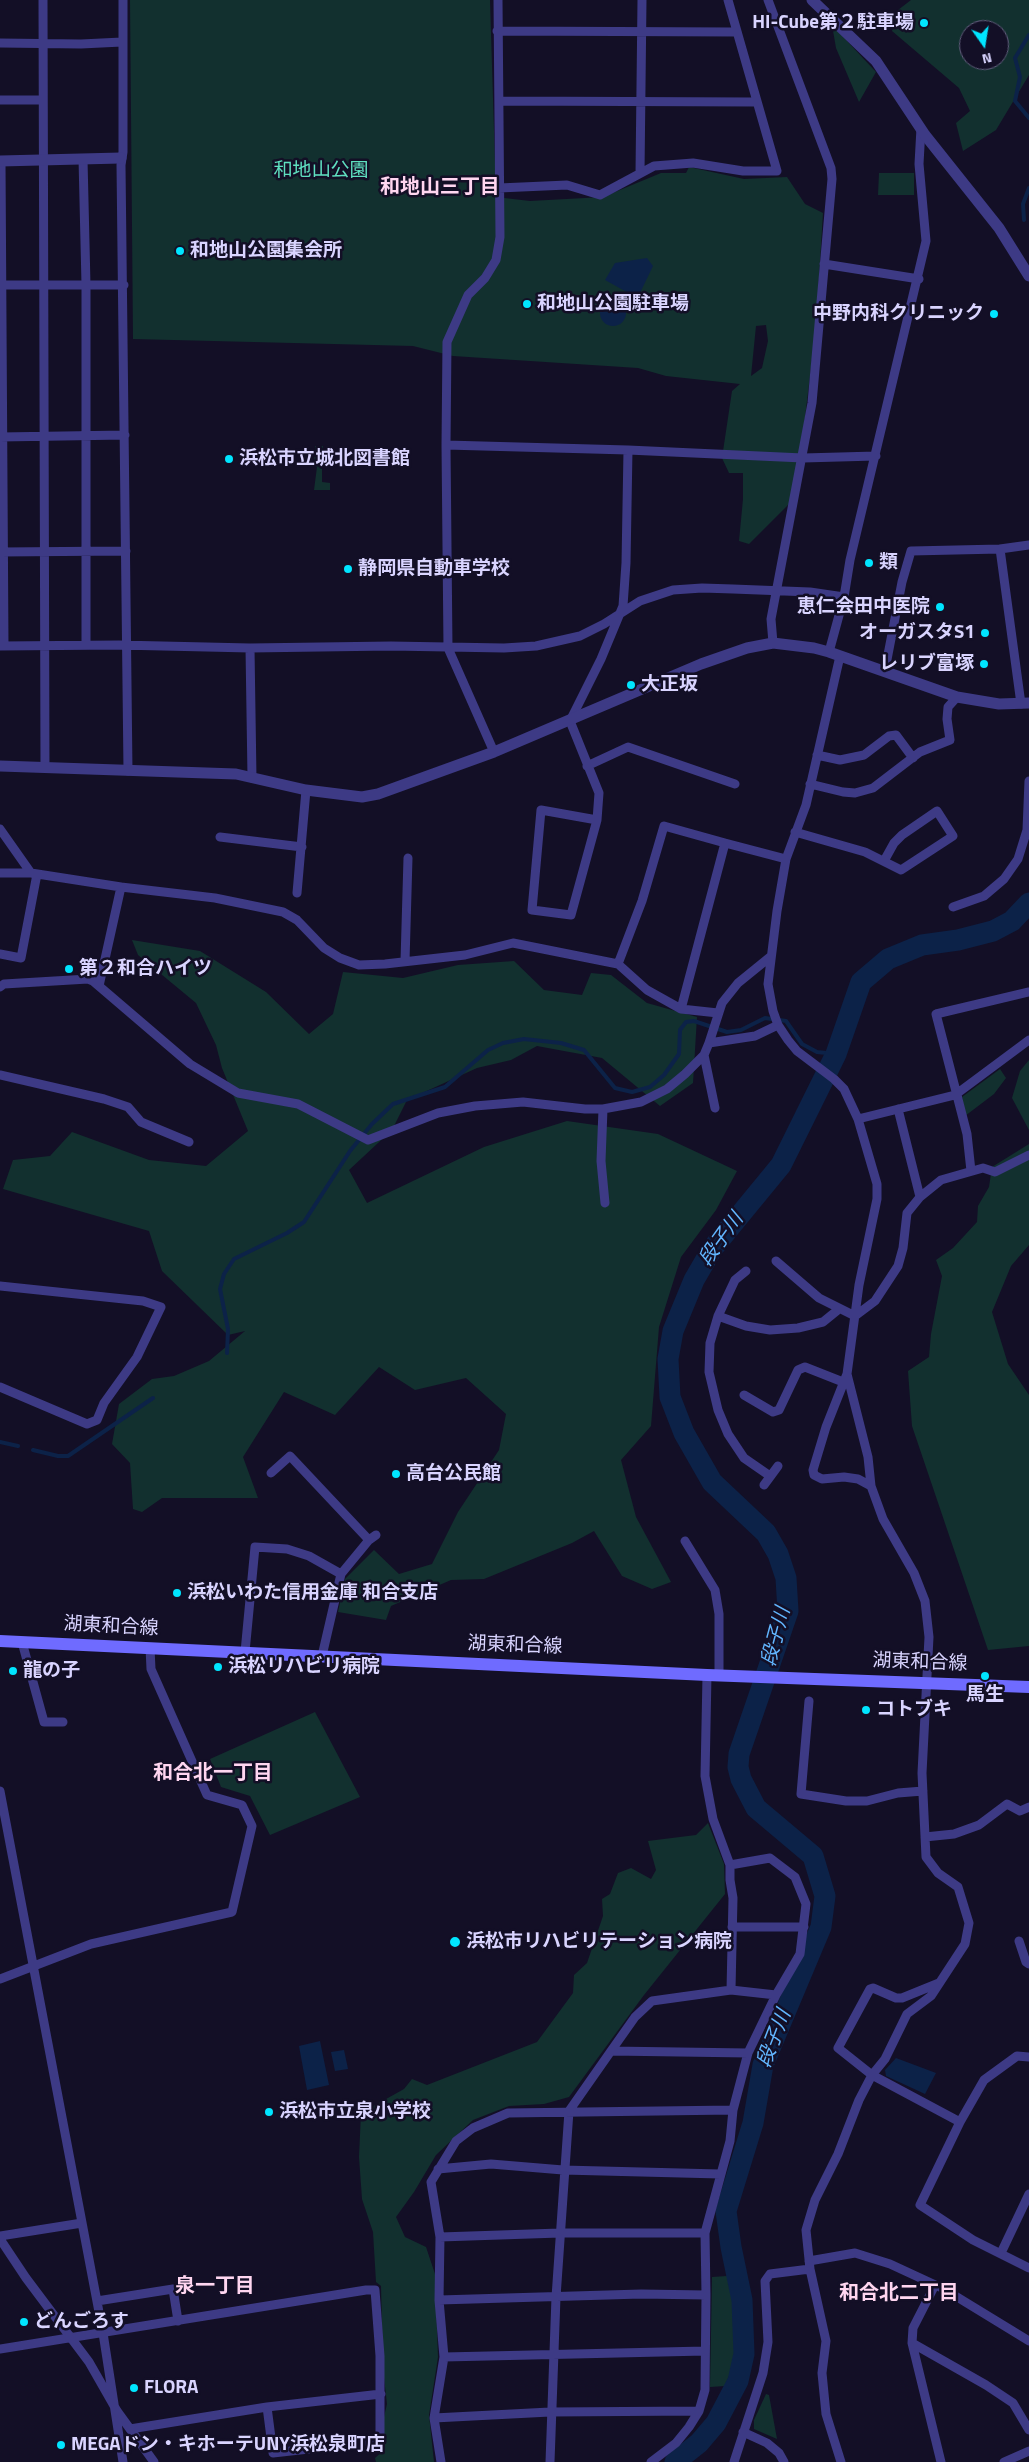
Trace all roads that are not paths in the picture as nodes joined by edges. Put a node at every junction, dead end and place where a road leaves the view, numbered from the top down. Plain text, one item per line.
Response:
1 (43, 0) edge
2 (123, 0) edge
3 (498, 0) edge
4 (642, 0) edge
5 (728, 0) edge
6 (768, 0) edge
7 (812, 0) edge
8 (498, 31) junction
9 (642, 32) junction
10 (736, 32) junction
11 (122, 42) junction
12 (0, 43) edge
13 (43, 43) junction
14 (0, 100) edge
15 (43, 100) junction
16 (499, 101) junction
17 (640, 102) junction
18 (756, 102) junction
19 (921, 128) junction
20 (121, 158) junction
21 (83, 159) junction
22 (44, 160) junction
23 (1, 161) edge
24 (640, 173) junction
25 (500, 188) junction
26 (824, 264) junction
27 (1029, 276) edge
28 (919, 279) junction
29 (1, 285) edge
30 (43, 285) junction
31 (86, 285) junction
32 (124, 285) junction
33 (125, 435) junction
34 (86, 436) junction
35 (2, 437) edge
36 (44, 437) junction
37 (446, 445) junction
38 (628, 450) junction
39 (876, 456) junction
40 (802, 458) junction
41 (1029, 544) edge
42 (1000, 549) junction
43 (1, 552) edge
44 (43, 552) junction
45 (85, 552) junction
46 (126, 552) junction
47 (776, 593) junction
48 (844, 598) junction
49 (621, 612) junction
50 (772, 644) junction
51 (86, 645) junction
52 (125, 645) junction
53 (2, 646) edge
54 (43, 646) junction
55 (250, 648) junction
56 (448, 648) junction
57 (829, 652) junction
58 (840, 656) junction
59 (885, 670) junction
60 (957, 697) junction
61 (1025, 704) edge
62 (570, 721) junction
63 (494, 752) junction
64 (817, 755) junction
65 (913, 758) junction
66 (0, 766) edge
67 (587, 766) junction
68 (45, 768) junction
69 (128, 771) junction
70 (252, 778) junction
71 (1029, 781) edge
72 (735, 784) dead end
73 (810, 784) junction
74 (306, 790) junction
75 (597, 820) junction
76 (0, 829) edge
77 (795, 832) junction
78 (220, 837) dead end
79 (725, 843) junction
80 (302, 847) junction
81 (408, 858) dead end
82 (786, 858) junction
83 (884, 861) junction
84 (0, 873) edge
85 (34, 873) junction
86 (122, 887) junction
87 (297, 893) dead end
88 (953, 907) dead end
89 (0, 954) edge
90 (770, 957) junction
91 (405, 961) junction
92 (618, 964) junction
93 (99, 986) junction
94 (0, 987) edge
95 (1029, 992) edge
96 (681, 1009) junction
97 (717, 1017) junction
98 (778, 1025) junction
99 (710, 1039) junction
100 (1029, 1040) edge
101 (704, 1055) junction
102 (0, 1076) edge
103 (955, 1096) junction
104 (715, 1108) dead end
105 (604, 1109) junction
106 (898, 1109) junction
107 (858, 1119) junction
108 (189, 1142) dead end
109 (1029, 1155) edge
110 (970, 1171) junction
111 (920, 1197) junction
112 (605, 1203) dead end
113 (776, 1261) dead end
114 (746, 1271) dead end
115 (0, 1286) edge
116 (839, 1309) junction
117 (718, 1316) junction
118 (855, 1316) junction
119 (845, 1378) junction
120 (0, 1386) edge
121 (744, 1395) dead end
122 (778, 1466) dead end
123 (271, 1473) dead end
124 (770, 1476) junction
125 (764, 1485) dead end
126 (872, 1486) junction
127 (685, 1541) dead end
128 (341, 1574) junction
129 (0, 1641) edge
130 (22, 1642) junction
131 (150, 1648) junction
132 (245, 1652) junction
133 (322, 1656) junction
134 (713, 1675) junction
135 (926, 1682) junction
136 (1029, 1687) edge
137 (809, 1701) dead end
138 (63, 1722) dead end
139 (0, 1791) edge
140 (923, 1791) junction
141 (1029, 1807) edge
142 (925, 1837) junction
143 (730, 1864) junction
144 (732, 1927) junction
145 (804, 1927) junction
146 (1019, 1941) dead end
147 (1029, 1964) edge
148 (33, 1967) junction
149 (0, 1979) edge
150 (940, 1982) junction
151 (731, 1990) junction
152 (776, 1996) junction
153 (611, 2051) junction
154 (748, 2053) junction
155 (1029, 2056) edge
156 (872, 2075) junction
157 (733, 2110) junction
158 (569, 2111) junction
159 (960, 2122) junction
160 (438, 2169) junction
161 (563, 2170) junction
162 (720, 2174) junction
163 (1029, 2194) edge
164 (82, 2223) junction
165 (560, 2233) junction
166 (705, 2233) junction
167 (440, 2237) junction
168 (0, 2238) edge
169 (1001, 2253) junction
170 (810, 2265) junction
171 (1029, 2268) edge
172 (935, 2285) junction
173 (706, 2295) junction
174 (556, 2297) junction
175 (439, 2300) junction
176 (97, 2302) junction
177 (178, 2321) junction
178 (103, 2333) junction
179 (69, 2338) junction
180 (1029, 2341) edge
181 (912, 2343) junction
182 (0, 2350) edge
183 (705, 2351) junction
184 (554, 2355) junction
185 (444, 2357) junction
186 (380, 2394) junction
187 (267, 2407) junction
188 (117, 2411) junction
189 (699, 2411) junction
190 (550, 2412) junction
191 (434, 2418) junction
192 (130, 2429) junction
193 (1029, 2430) edge
194 (743, 2432) junction
195 (1029, 2451) edge
196 (123, 2462) edge
197 (154, 2462) edge
198 (441, 2462) edge
199 (550, 2462) edge
200 (651, 2462) edge
201 (734, 2462) edge
202 (784, 2462) edge
203 (841, 2462) edge
204 (941, 2462) edge
205 (1004, 2462) edge

1 - 13 street
2 - 11 street
3 - 8 street
4 - 9 street
5 - 10 street
6 - 26 street
7 - 19 street
8 - 9 street
8 - 16 street
9 - 10 street
9 - 17 street
10 - 18 street
11 - 13 street
11 - 20 street
12 - 13 street
13 - 15 street
14 - 15 street
15 - 22 street
16 - 17 street
16 - 25 street
17 - 18 street
17 - 24 street
18 - 24 street
19 - 27 street
19 - 28 street
20 - 21 street
20 - 32 street
21 - 22 street
21 - 31 street
22 - 23 street
22 - 30 street
23 - 29 street
24 - 25 street
25 - 37 street
26 - 28 street
26 - 40 street
28 - 39 street
29 - 30 street
29 - 35 street
30 - 31 street
30 - 36 street
31 - 32 street
31 - 34 street
32 - 33 street
33 - 34 street
33 - 46 street
34 - 36 street
34 - 45 street
35 - 36 street
35 - 43 street
36 - 44 street
37 - 38 street
37 - 56 street
38 - 40 street
38 - 49 street
39 - 40 street
39 - 48 street
40 - 47 street
41 - 42 street
42 - 59 street
42 - 61 street
43 - 44 street
43 - 53 street
44 - 45 street
44 - 54 street
45 - 46 street
45 - 51 street
46 - 52 street
47 - 48 street
47 - 49 street
47 - 50 street
48 - 57 street
49 - 56 street
49 - 62 street
50 - 57 street
50 - 62 street
51 - 52 street
51 - 54 street
52 - 55 street
52 - 69 street
53 - 54 street
54 - 68 street
55 - 56 street
55 - 70 street
56 - 63 street
57 - 58 street
58 - 59 street
58 - 64 street
59 - 60 street
60 - 61 street
60 - 65 street
62 - 63 street
62 - 67 street
63 - 74 street
64 - 65 street
64 - 73 street
65 - 73 street
66 - 68 street
67 - 72 street
67 - 75 street
68 - 69 street
69 - 70 street
70 - 74 street
71 - 88 street
73 - 77 street
74 - 80 street
75 - 75 street
76 - 85 street
77 - 82 street
77 - 83 street
78 - 80 street
79 - 82 street
79 - 92 street
79 - 96 street
80 - 87 street
81 - 91 street
82 - 90 street
83 - 83 street
84 - 85 street
85 - 86 street
85 - 89 street
86 - 91 street
86 - 93 street
90 - 97 street
90 - 98 street
91 - 92 street
92 - 96 street
93 - 94 street
93 - 105 street
95 - 103 street
96 - 97 street
97 - 99 street
98 - 99 street
98 - 107 street
99 - 101 street
100 - 103 street
101 - 104 street
101 - 105 street
102 - 108 street
103 - 106 street
103 - 110 street
105 - 112 street
106 - 107 street
106 - 111 street
107 - 118 street
109 - 110 street
110 - 111 street
111 - 118 street
113 - 116 street
114 - 117 street
115 - 120 street
116 - 117 street
116 - 118 street
117 - 124 street
118 - 119 street
119 - 121 street
119 - 126 street
119 - 126 street
122 - 124 street
123 - 128 street
124 - 125 street
126 - 135 street
127 - 134 street
128 - 132 street
128 - 133 street
129 - 130 main road, 湖東和合線
130 - 131 main road, 湖東和合線
130 - 138 street
131 - 132 main road, 湖東和合線
131 - 148 street
132 - 133 main road, 湖東和合線
133 - 134 main road, 湖東和合線
134 - 135 main road, 湖東和合線
134 - 143 street
135 - 136 main road, 湖東和合線
135 - 140 street
137 - 140 street
139 - 148 street
140 - 142 street
141 - 142 street
142 - 150 street
143 - 144 street
143 - 145 street
144 - 145 street
144 - 151 street
145 - 152 street
146 - 147 street
148 - 149 street
148 - 164 street
150 - 156 street
150 - 156 street
151 - 152 street
151 - 153 street
152 - 154 street
153 - 154 street
153 - 158 street
154 - 157 street
155 - 159 street
156 - 159 street
156 - 170 street
157 - 158 street
157 - 162 street
158 - 160 street
158 - 161 street
159 - 169 street
160 - 161 street
160 - 167 street
161 - 162 street
161 - 165 street
162 - 166 street
163 - 169 street
164 - 168 street
164 - 176 street
165 - 166 street
165 - 167 street
165 - 174 street
166 - 173 street
167 - 175 street
168 - 179 street
169 - 171 street
170 - 172 street
170 - 194 street
170 - 203 street
172 - 180 street
172 - 181 street
173 - 174 street
173 - 183 street
174 - 175 street
174 - 184 street
175 - 185 street
176 - 177 street
176 - 178 street
177 - 178 street
177 - 186 street
178 - 179 street
178 - 188 street
179 - 182 street
179 - 188 street
181 - 193 street
181 - 204 street
183 - 184 street
183 - 189 street
184 - 185 street
184 - 190 street
185 - 191 street
186 - 187 street
186 - 187 street
187 - 192 street
188 - 192 street
188 - 196 street
189 - 190 street
189 - 200 street
190 - 191 street
190 - 199 street
191 - 198 street
192 - 197 street
194 - 201 street
194 - 202 street
195 - 205 street

